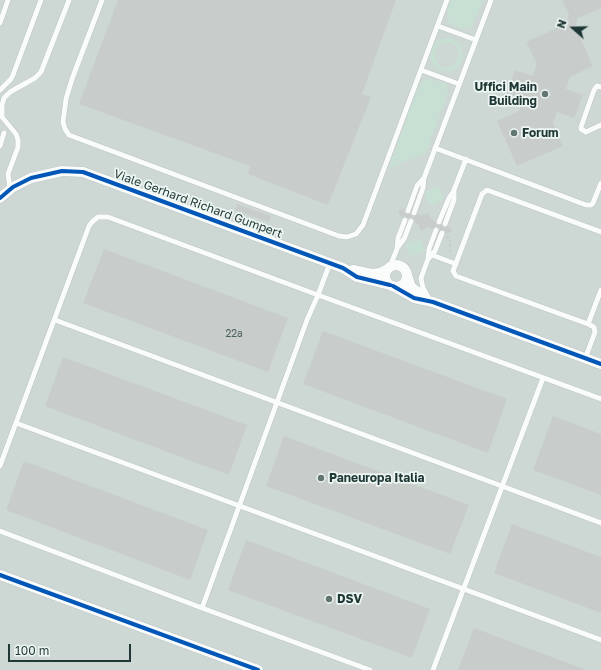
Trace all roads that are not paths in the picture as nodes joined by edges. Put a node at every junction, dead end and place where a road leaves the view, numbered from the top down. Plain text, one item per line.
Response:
1 (8, 0) edge
2 (41, 0) edge
3 (69, 0) edge
4 (102, 0) edge
5 (447, 0) edge
6 (490, 0) edge
7 (0, 23) edge
8 (438, 26) junction
9 (476, 40) junction
10 (421, 70) junction
11 (459, 84) junction
12 (601, 87) edge
13 (0, 90) edge
14 (601, 125) edge
15 (4, 133) dead end
16 (0, 146) edge
17 (435, 148) junction
18 (466, 159) junction
19 (601, 183) edge
20 (10, 190) junction
21 (0, 198) edge
22 (411, 212) dead end
23 (405, 220) dead end
24 (411, 221) dead end
25 (442, 223) dead end
26 (601, 232) edge
27 (441, 233) road end
28 (397, 248) junction
29 (430, 257) junction
30 (330, 264) junction
31 (456, 264) junction
32 (389, 267) junction
33 (343, 268) junction
34 (407, 275) junction
35 (391, 285) junction
36 (601, 290) edge
37 (318, 295) junction
38 (433, 302) junction
39 (55, 320) junction
40 (588, 324) junction
41 (585, 359) junction
42 (601, 364) edge
43 (543, 378) junction
44 (601, 399) edge
45 (277, 403) junction
46 (16, 423) junction
47 (0, 466) edge
48 (502, 486) junction
49 (239, 505) junction
50 (601, 523) edge
51 (0, 531) edge
52 (0, 575) edge
53 (463, 589) junction
54 (202, 608) junction
55 (601, 640) edge
56 (246, 668) edge
57 (258, 670) edge
58 (370, 670) edge
59 (433, 670) edge

1 - 7 lane
2 - 13 lane
3 - 20 lane
4 - 10 lane
5 - 8 lane
6 - 9 lane
8 - 9 lane
8 - 10 lane
9 - 11 lane
10 - 11 lane
11 - 17 lane
12 - 14 lane
15 - 16 lane
17 - 18 lane
17 - 22 lane
18 - 19 lane
18 - 25 lane
20 - 21 street, Viale Gerhard Richard Gumpert
20 - 30 street, Viale Gerhard Richard Gumpert
23 - 28 lane
24 - 28 lane
26 - 31 lane
27 - 29 lane
28 - 32 lane
29 - 31 lane
29 - 38 lane
30 - 33 street, Viale Gerhard Richard Gumpert
30 - 37 lane
31 - 40 lane
32 - 33 street, Viale Gerhard Richard Gumpert
32 - 34 street
32 - 35 street
33 - 35 street, Viale Gerhard Richard Gumpert
34 - 35 street
34 - 38 street, Viale Gerhard Richard Gumpert
35 - 38 street, Viale Gerhard Richard Gumpert
36 - 40 lane
37 - 39 lane
37 - 43 lane
37 - 45 lane
38 - 41 street, Viale Gerhard Richard Gumpert
39 - 45 lane
39 - 46 lane
40 - 41 lane
41 - 42 street, Viale Gerhard Richard Gumpert
43 - 44 lane
43 - 48 lane
45 - 48 lane
45 - 49 lane
46 - 47 lane
46 - 49 lane
48 - 50 lane
48 - 53 lane
49 - 53 lane
49 - 54 lane
51 - 54 lane
52 - 56 street
53 - 55 lane
53 - 59 lane
54 - 58 lane
56 - 57 street

